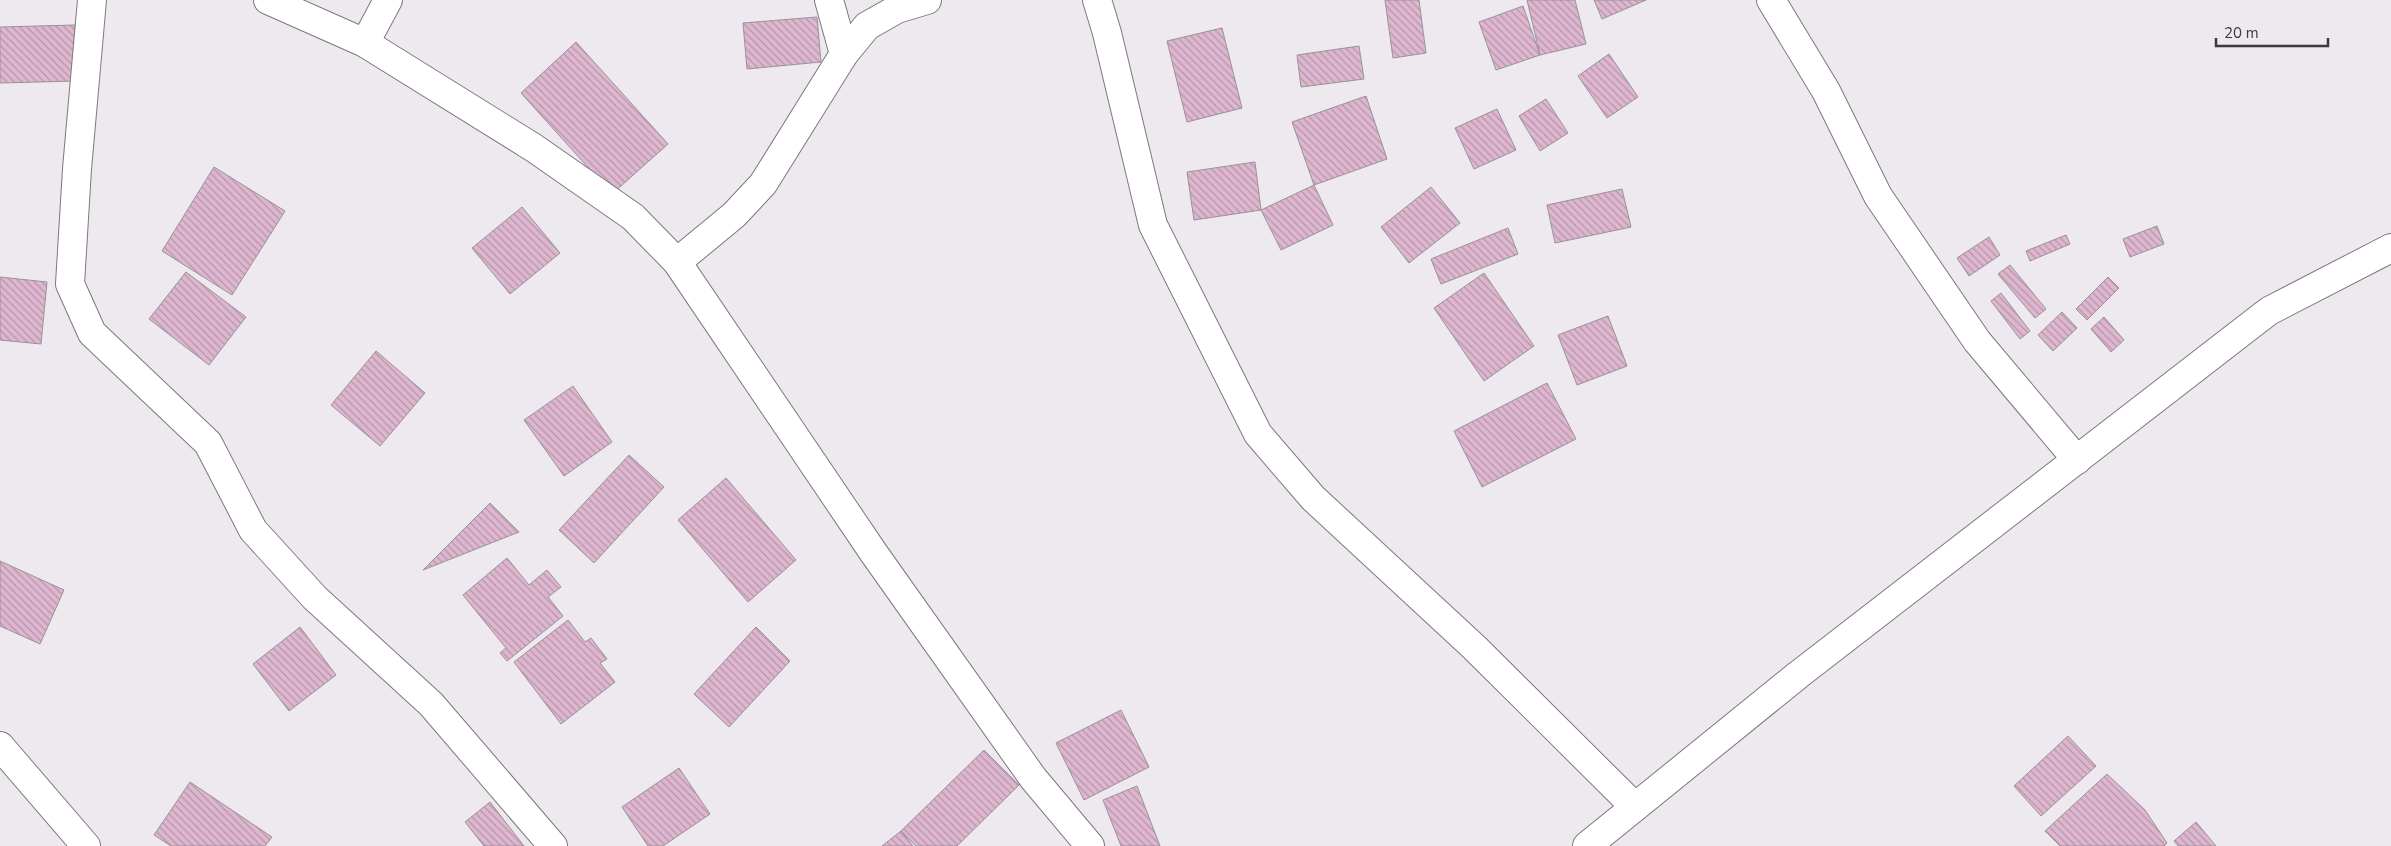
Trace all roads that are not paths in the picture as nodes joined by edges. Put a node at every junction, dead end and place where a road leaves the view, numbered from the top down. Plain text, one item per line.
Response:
1 (92, 0) edge
2 (268, 0) edge
3 (388, 0) edge
4 (829, 0) edge
5 (927, 0) edge
6 (1097, 0) edge
7 (1771, 0) edge
8 (364, 42) junction
9 (844, 54) junction
10 (2391, 248) edge
11 (677, 262) junction
12 (2076, 460) junction
13 (0, 746) edge
14 (1635, 807) junction
15 (86, 846) edge
16 (553, 846) edge
17 (1090, 846) edge
18 (1587, 846) edge

1 - 16 street
2 - 8 street
3 - 8 street
4 - 9 street
5 - 9 street
6 - 14 street
7 - 12 street
8 - 11 street
9 - 11 street
10 - 12 street
11 - 17 street
12 - 14 street
13 - 15 street
14 - 18 street

